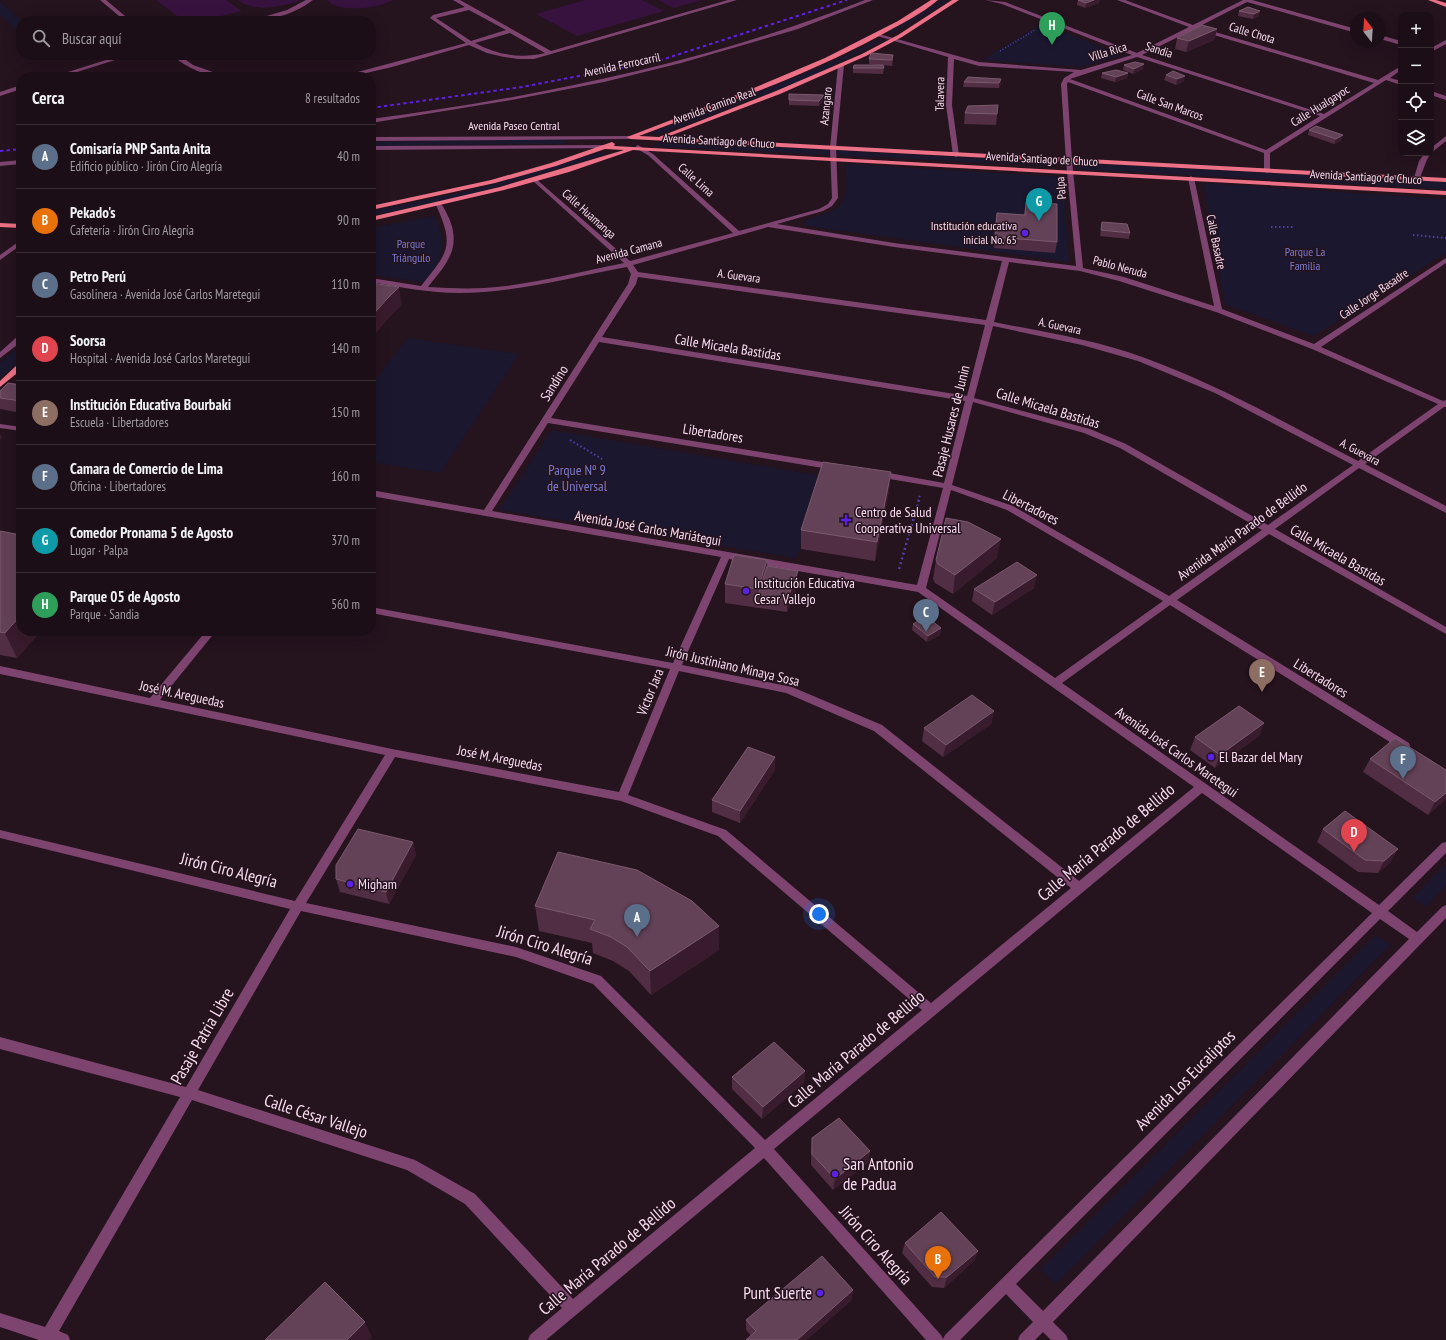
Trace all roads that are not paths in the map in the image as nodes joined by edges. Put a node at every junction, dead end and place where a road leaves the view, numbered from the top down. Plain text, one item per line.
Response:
1 (103, 0) edge
2 (310, 0) edge
3 (456, 0) edge
4 (734, 0) edge
5 (870, 0) edge
6 (935, 0) edge
7 (956, 0) edge
8 (988, 0) edge
9 (1120, 0) edge
10 (1247, 0) edge
11 (1431, 0) edge
12 (1445, 4) edge
13 (469, 8) junction
14 (122, 16) edge
15 (270, 16) edge
16 (1194, 27) junction
17 (1350, 29) edge
18 (509, 31) junction
19 (877, 36) junction
20 (1386, 39) edge
21 (893, 40) junction
22 (1398, 42) edge
23 (1446, 42) edge
24 (470, 43) junction
25 (1434, 48) edge
26 (550, 53) junction
27 (1137, 55) junction
28 (951, 57) junction
29 (100, 60) edge
30 (112, 60) edge
31 (182, 60) edge
32 (95, 65) junction
33 (841, 65) junction
34 (1398, 70) edge
35 (1086, 71) junction
36 (71, 72) edge
37 (85, 72) edge
38 (209, 72) edge
39 (363, 72) edge
40 (1385, 78) junction
41 (1066, 79) junction
42 (1378, 82) junction
43 (1398, 82) edge
44 (16, 89) edge
45 (0, 94) edge
46 (1434, 94) edge
47 (1446, 98) edge
48 (1325, 116) junction
49 (376, 120) edge
50 (630, 137) junction
51 (658, 138) junction
52 (1446, 138) edge
53 (376, 139) edge
54 (606, 146) junction
55 (638, 147) junction
56 (376, 148) edge
57 (833, 148) junction
58 (1434, 148) edge
59 (1267, 152) junction
60 (956, 155) junction
61 (1426, 156) edge
62 (833, 158) junction
63 (1069, 161) junction
64 (16, 162) edge
65 (0, 164) edge
66 (1267, 171) junction
67 (1071, 172) junction
68 (1192, 178) junction
69 (1417, 178) junction
70 (535, 180) junction
71 (1446, 180) edge
72 (1446, 193) edge
73 (439, 205) junction
74 (376, 207) edge
75 (376, 218) edge
76 (0, 225) edge
77 (768, 225) junction
78 (16, 226) edge
79 (737, 233) junction
80 (16, 246) edge
81 (0, 258) edge
82 (1006, 259) junction
83 (1446, 260) edge
84 (629, 264) junction
85 (1080, 269) junction
86 (635, 274) junction
87 (376, 281) edge
88 (423, 288) junction
89 (1219, 310) junction
90 (989, 323) junction
91 (597, 339) junction
92 (16, 342) edge
93 (1315, 347) junction
94 (0, 356) edge
95 (16, 371) edge
96 (0, 385) edge
97 (970, 399) junction
98 (1445, 404) edge
99 (546, 420) junction
100 (0, 426) edge
101 (16, 428) edge
102 (1359, 465) junction
103 (845, 469) edge
104 (868, 473) edge
105 (947, 486) junction
106 (376, 495) edge
107 (1446, 510) edge
108 (486, 513) junction
109 (1268, 530) junction
110 (726, 556) junction
111 (921, 589) junction
112 (1169, 600) junction
113 (376, 611) edge
114 (1446, 631) edge
115 (207, 636) edge
116 (676, 667) junction
117 (0, 670) edge
118 (1054, 683) junction
119 (152, 703) junction
120 (1412, 750) edge
121 (392, 753) junction
122 (1202, 787) junction
123 (622, 797) junction
124 (0, 834) edge
125 (1446, 846) edge
126 (1079, 888) junction
127 (298, 906) junction
128 (1446, 910) edge
129 (1378, 912) junction
130 (1418, 939) junction
131 (930, 1010) junction
132 (0, 1043) edge
133 (188, 1093) junction
134 (765, 1149) junction
135 (1006, 1284) junction
136 (572, 1309) junction
137 (0, 1320) edge
138 (1043, 1322) junction
139 (53, 1338) edge
140 (535, 1340) edge
141 (936, 1340) edge
142 (950, 1340) edge
143 (1025, 1340) edge
144 (1061, 1340) edge

1 - 14 street
2 - 15 street
3 - 13 street
4 - 26 street
5 - 49 street, Avenida Ferrocarril
6 - 19 main road, Avenida Camino Real
7 - 21 main road, Avenida Camino Real
8 - 27 street, Sandia
9 - 16 street, Calle Chota
10 - 16 street, Villa Rica
10 - 17 street
11 - 12 main road
13 - 18 street
13 - 24 street
16 - 27 street, Villa Rica
16 - 42 street, Calle Chota
18 - 24 street
18 - 26 street
19 - 21 street
19 - 50 main road, Avenida Camino Real
20 - 22 street
21 - 28 street
21 - 33 main road, Avenida Camino Real
23 - 25 street
24 - 26 street
24 - 39 street
27 - 35 street, Villa Rica
27 - 48 street, Sandia
28 - 35 street
28 - 60 street, Talavera
29 - 32 street
30 - 32 street
31 - 38 street
32 - 36 street
32 - 37 street
33 - 51 main road, Avenida Camino Real
33 - 57 street, Azangaro
34 - 40 street, Calle Hualgayoc
35 - 41 street
40 - 42 street, Calle Hualgayoc
40 - 43 street
41 - 59 street, Calle San Marcos
41 - 63 street, Palpa
42 - 48 street, Calle Hualgayoc
44 - 45 street
46 - 47 street
48 - 59 street, Calle Hualgayoc
50 - 51 main road, Avenida Paseo Central
50 - 53 street, Avenida Paseo Central
50 - 54 main road, Avenida Camino Real
51 - 55 main road, Avenida Camino Real
51 - 57 main road, Avenida Santiago de Chuco
52 - 58 street
54 - 55 main road, Avenida Paseo Central
54 - 56 street, Avenida Paseo Central
54 - 74 main road, Avenida Camino Real
55 - 62 main road, Avenida Santiago de Chuco
55 - 70 main road, Avenida Camino Real
55 - 79 street, Calle Lima
57 - 60 main road, Avenida Santiago de Chuco
57 - 62 street, Avenida Camana
59 - 66 street
60 - 63 main road, Avenida Santiago de Chuco
61 - 69 street
62 - 67 main road, Avenida Santiago de Chuco
62 - 77 street, Avenida Camana
63 - 66 main road, Avenida Santiago de Chuco
63 - 67 street, Palpa
64 - 65 street
66 - 69 main road, Avenida Santiago de Chuco
67 - 68 main road, Avenida Santiago de Chuco
67 - 85 street, Palpa
68 - 72 main road, Avenida Santiago de Chuco
68 - 89 street, Calle Basadre
69 - 71 main road, Avenida Santiago de Chuco
70 - 73 main road, Avenida Camino Real
70 - 84 street, Calle Huamanga
73 - 75 main road, Avenida Camino Real
73 - 88 street
76 - 78 main road
77 - 79 street, Avenida Camana
77 - 82 street, Pablo Neruda
79 - 84 street, Avenida Camana
80 - 81 street
82 - 85 street, Pablo Neruda
82 - 90 street, Pasaje Husares de Junin
83 - 93 street, Calle Jorge Basadre
84 - 86 street
84 - 88 street, Avenida Camana
85 - 89 street, Pablo Neruda
86 - 90 street, A. Guevara
86 - 91 street, Sandino
87 - 88 street, Avenida Camana
89 - 93 street, Pablo Neruda
90 - 97 street, Pasaje Husares de Junin
90 - 102 street, A. Guevara
91 - 97 street, Calle Micaela Bastidas
91 - 99 street, Sandino
92 - 94 street
93 - 98 street, Pablo Neruda
95 - 96 main road
97 - 105 street, Pasaje Husares de Junin
97 - 109 street, Calle Micaela Bastidas
98 - 102 street, Avenida María Parado de Bellido
99 - 103 street, Libertadores
99 - 108 street, Sandino
100 - 101 street
102 - 107 street, A. Guevara
102 - 109 street, Avenida María Parado de Bellido
104 - 105 street, Libertadores
105 - 111 street, Pasaje Husares de Junin
105 - 112 street, Libertadores
106 - 108 street, Avenida José Carlos Mariátegui
108 - 110 street, Avenida José Carlos Mariátegui
109 - 112 street, Avenida María Parado de Bellido
109 - 114 street, Calle Micaela Bastidas
110 - 111 street, Avenida José Carlos Mariátegui
110 - 116 street, Víctor Jara
111 - 118 street, Avenida José Carlos Maretegui
112 - 118 street, Avenida María Parado de Bellido
112 - 120 street, Libertadores
113 - 116 street, Jirón Justiniano Minaya Sosa
115 - 119 street
116 - 123 street, Víctor Jara
116 - 126 street, Jirón Justiniano Minaya Sosa
117 - 119 street, José M. Areguedas
118 - 122 street, Avenida José Carlos Maretegui
119 - 121 street, José M. Areguedas
121 - 123 street, José M. Areguedas
121 - 127 street, Pasaje Patria Libre
122 - 126 street, Calle María Parado de Bellido
122 - 129 street, Avenida José Carlos Maretegui
123 - 131 street, José M. Areguedas
124 - 127 street, Jirón Ciro Alegría
125 - 129 street, Avenida Los Eucaliptos
126 - 131 street, Calle María Parado de Bellido
127 - 133 street, Pasaje Patria Libre
127 - 134 street, Jirón Ciro Alegría
128 - 130 street
129 - 130 street, Avenida José Carlos Maretegui
129 - 135 street, Avenida Los Eucaliptos
130 - 138 street
131 - 134 street, Calle María Parado de Bellido
132 - 133 street, Calle César Vallejo
133 - 136 street, Calle César Vallejo
133 - 139 street, Pasaje Patria Libre
134 - 136 street, Calle María Parado de Bellido
134 - 141 street, Jirón Ciro Alegría
135 - 138 street
135 - 142 street, Avenida Los Eucaliptos
136 - 140 street, Calle María Parado de Bellido
137 - 139 street
138 - 143 street
138 - 144 street

